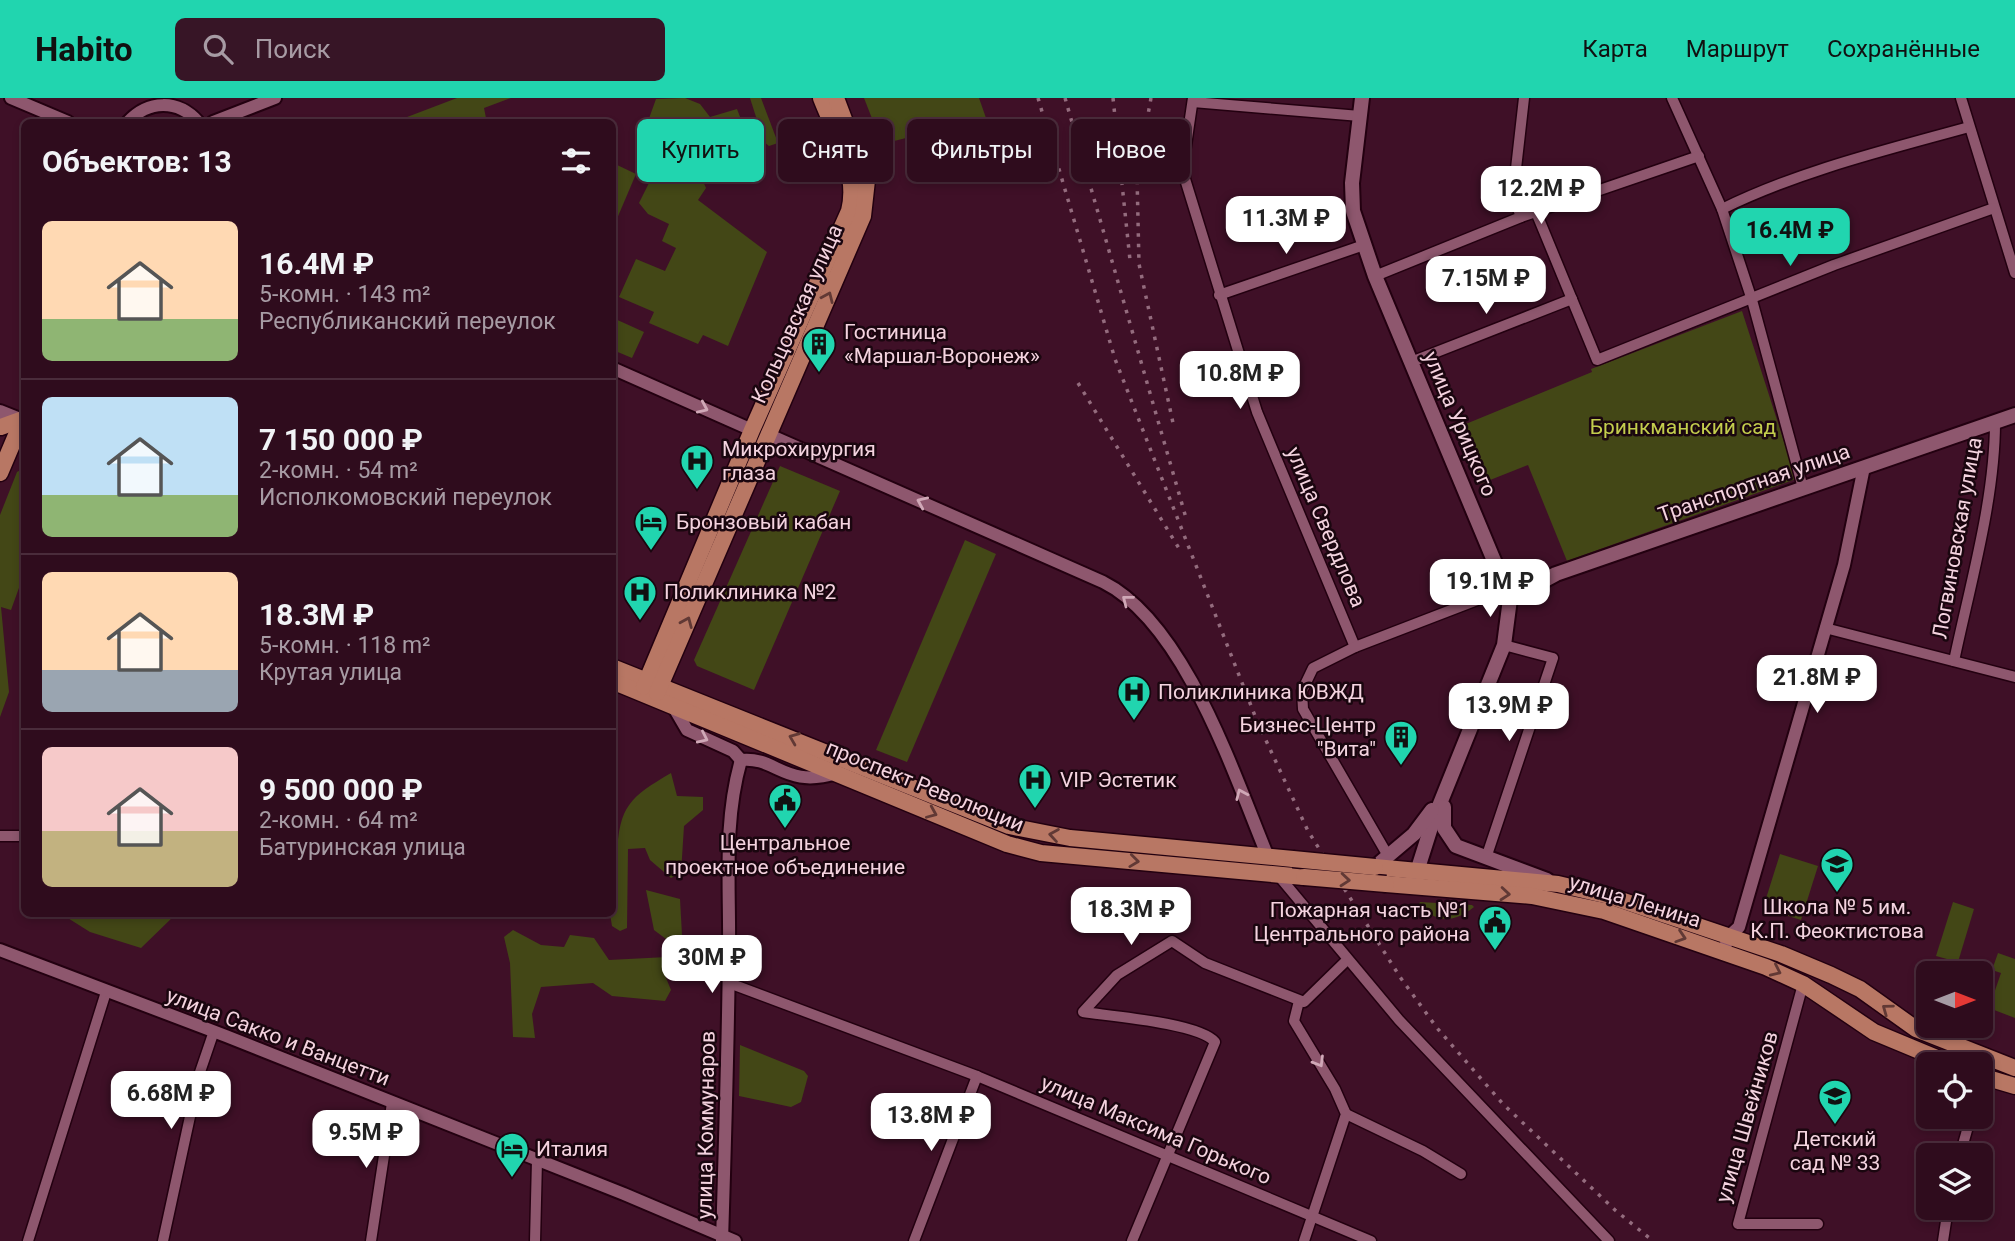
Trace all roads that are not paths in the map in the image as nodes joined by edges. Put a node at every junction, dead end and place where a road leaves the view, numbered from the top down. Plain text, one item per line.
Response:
1 (11, 98) edge
2 (275, 98) edge
3 (821, 98) edge
4 (836, 98) edge
5 (1362, 98) edge
6 (1524, 98) edge
7 (1672, 98) edge
8 (1961, 98) edge
9 (1193, 100) edge
10 (163, 101) edge
11 (1360, 116) junction
12 (61, 119) edge
13 (132, 119) edge
14 (194, 119) edge
15 (221, 119) edge
16 (1969, 127) junction
17 (1699, 156) junction
18 (1994, 208) junction
19 (1721, 209) junction
20 (1535, 212) junction
21 (1521, 217) junction
22 (1364, 245) junction
23 (2015, 273) edge
24 (1375, 276) junction
25 (1219, 295) junction
26 (1572, 299) junction
27 (1752, 300) junction
28 (1411, 362) junction
29 (616, 370) edge
30 (2015, 415) edge
31 (1996, 422) junction
32 (14, 425) edge
33 (760, 432) junction
34 (1864, 467) junction
35 (0, 472) edge
36 (1803, 488) junction
37 (1510, 598) junction
38 (1825, 628) junction
39 (1504, 645) junction
40 (1355, 647) junction
41 (1954, 661) junction
42 (616, 669) edge
43 (2015, 677) edge
44 (616, 682) edge
45 (651, 689) junction
46 (673, 706) junction
47 (741, 760) junction
48 (836, 773) junction
49 (1445, 792) junction
50 (0, 836) edge
51 (21, 836) edge
52 (1387, 855) junction
53 (1268, 856) junction
54 (1486, 858) junction
55 (1375, 867) junction
56 (1278, 875) junction
57 (1414, 878) junction
58 (1558, 884) junction
59 (1726, 944) junction
60 (0, 950) edge
61 (1348, 960) junction
62 (729, 983) junction
63 (1803, 984) junction
64 (106, 992) junction
65 (1299, 1001) junction
66 (214, 1031) junction
67 (1922, 1052) edge
68 (2015, 1068) edge
69 (977, 1076) junction
70 (1993, 1081) edge
71 (2015, 1086) edge
72 (392, 1103) junction
73 (1346, 1114) junction
74 (1166, 1154) junction
75 (537, 1160) junction
76 (1461, 1174) dead end
77 (1312, 1216) junction
78 (1946, 1220) edge
79 (1818, 1224) dead end
80 (722, 1238) edge
81 (1605, 1240) edge
82 (28, 1241) edge
83 (163, 1241) edge
84 (371, 1241) edge
85 (535, 1241) edge
86 (735, 1241) edge
87 (914, 1241) edge
88 (1132, 1241) edge
89 (1304, 1241) edge
90 (1371, 1241) edge
91 (1943, 1241) edge

1 - 12 street
2 - 15 street
3 - 33 main road, Кольцовская улица
33 -> 4 main road, Кольцовская улица
5 - 11 main road, улица Урицкого
6 - 21 street
7 - 17 street
8 - 16 street
9 - 11 street
9 - 25 street, улица Свердлова
10 - 13 street
10 - 14 street
11 - 22 main road, улица Урицкого
16 - 18 street
16 - 19 street
17 - 19 street
17 - 20 street
18 - 23 street
18 - 27 street
19 - 27 street
20 - 21 street
20 - 26 street
21 - 24 street
22 - 24 main road, улица Урицкого
22 - 25 street
24 - 28 main road, улица Урицкого
25 - 40 street, улица Свердлова
26 - 27 street
26 - 28 street
27 - 36 street
28 - 37 main road, улица Урицкого
29 -> 33 street
30 - 31 main road, Транспортная улица
31 - 34 main road, Транспортная улица
31 - 41 street, Логвиновская улица
32 - 35 main road
33 - 45 main road, Кольцовская улица
53 -> 33 street
34 - 36 main road, Транспортная улица
34 - 38 street
36 - 37 main road, Транспортная улица
37 - 39 main road
37 - 40 street
38 - 41 street
38 - 59 street
39 - 49 main road
39 - 54 street
40 - 52 street
41 - 43 street
42 - 45 main road, проспект Революции
44 - 45 main road, проспект Революции
45 - 46 main road, проспект Революции
53 -> 45 main road, проспект Революции
46 -> 47 street
46 - 48 main road, проспект Революции
47 - 48 street
47 - 62 street, улица Коммунаров
48 -> 56 main road, проспект Революции
49 - 52 main road
49 - 54 main road, улица Ленина
49 - 57 main road
50 - 51 street
52 - 55 main road
53 - 55 main road, улица Ленина, bridge
54 - 58 main road, улица Ленина
55 - 57 main road, улица Ленина
56 -> 57 main road, улица Ленина, bridge
56 - 61 street
57 - 58 main road, улица Ленина
57 -> 59 main road, улица Ленина
58 - 59 main road, улица Ленина
59 -> 63 main road, улица Ленина
68 -> 59 main road, улица Ленина
60 - 64 street, улица Сакко и Ванцетти
61 - 65 street
61 - 81 street
62 - 69 street, улица Максима Горького
62 - 80 street, улица Коммунаров
63 - 67 main road, улица Ленина
63 - 79 street, улица Швейников
64 - 66 street, улица Сакко и Ванцетти
64 - 82 street
65 -> 73 street
65 - 74 street
66 - 72 street, улица Сакко и Ванцетти
66 - 83 street
69 - 74 street, улица Максима Горького
69 - 87 street
70 - 71 main road
72 - 75 street, улица Сакко и Ванцетти
72 - 84 street
73 - 76 street
73 - 77 street
74 - 77 street, улица Максима Горького
74 - 88 street
75 - 80 street, улица Сакко и Ванцетти
75 - 85 street
77 - 89 street
77 - 90 street, улица Максима Горького
78 - 91 street
80 - 86 street, улица Сакко и Ванцетти

